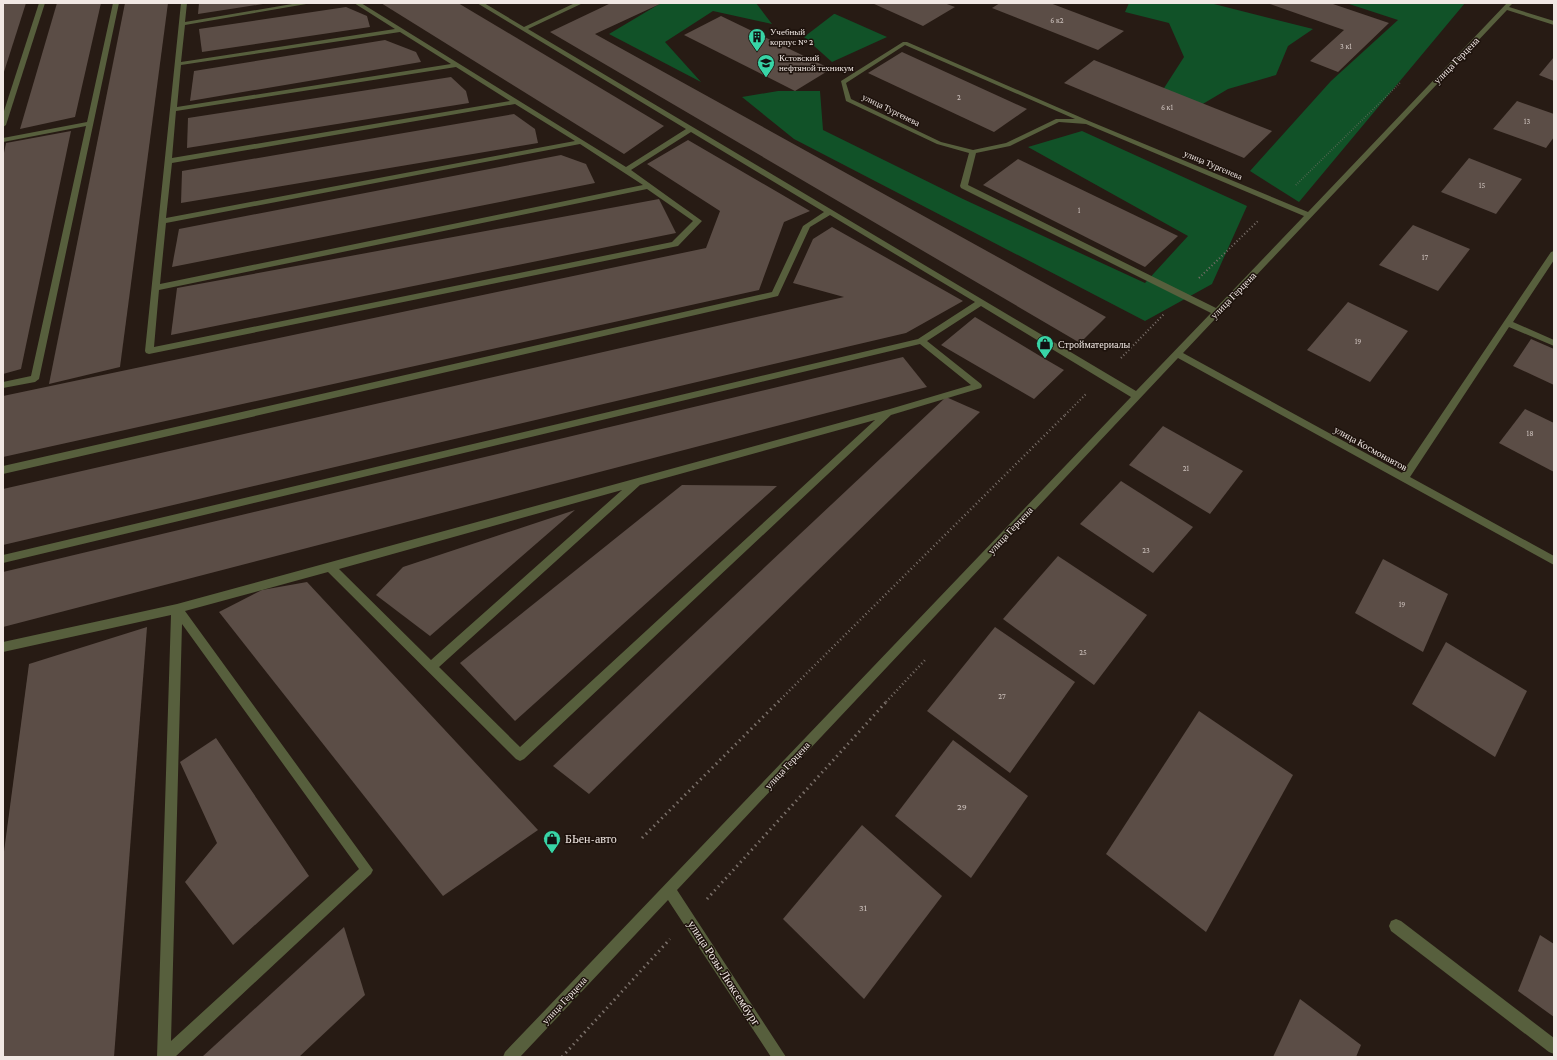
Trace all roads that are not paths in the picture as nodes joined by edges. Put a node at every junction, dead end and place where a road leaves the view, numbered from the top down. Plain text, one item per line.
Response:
1 (42, 3) edge
2 (116, 3) edge
3 (184, 3) edge
4 (309, 3) edge
5 (357, 3) edge
6 (480, 3) edge
7 (580, 3) edge
8 (1508, 5) edge
9 (1554, 23) edge
10 (182, 24) junction
11 (401, 30) junction
12 (524, 30) junction
13 (178, 64) junction
14 (456, 65) junction
15 (517, 102) junction
16 (173, 110) junction
17 (1088, 122) junction
18 (90, 123) junction
19 (3, 125) edge
20 (690, 128) junction
21 (3, 140) edge
22 (581, 142) junction
23 (973, 152) junction
24 (168, 161) junction
25 (626, 170) junction
26 (649, 186) junction
27 (829, 212) junction
28 (1309, 215) junction
29 (162, 221) junction
30 (1554, 254) edge
31 (155, 288) junction
32 (981, 302) junction
33 (1217, 312) junction
34 (1508, 322) junction
35 (921, 341) junction
36 (1554, 343) edge
37 (1177, 354) junction
38 (3, 385) edge
39 (1137, 396) junction
40 (890, 412) junction
41 (3, 470) edge
42 (1404, 478) junction
43 (637, 482) junction
44 (3, 559) edge
45 (1554, 561) edge
46 (330, 567) junction
47 (177, 609) junction
48 (3, 647) edge
49 (430, 667) junction
50 (669, 890) junction
51 (1396, 926) dead end
52 (1554, 1047) edge
53 (165, 1057) edge
54 (510, 1057) edge
55 (779, 1057) edge

1 - 19 street
2 - 18 street
3 - 10 street
4 - 10 street
5 - 11 street
6 - 12 street
7 - 12 street
8 - 9 street
8 - 28 street, улица Герцена
10 - 13 street
11 - 13 street
11 - 14 street
12 - 20 street
13 - 16 street
14 - 15 street
14 - 16 street
15 - 22 street
15 - 24 street
16 - 24 street
17 - 23 street, улица Тургенева
17 - 23 street, улица Тургенева
17 - 28 street, улица Тургенева
18 - 21 street
18 - 38 street
20 - 25 street
20 - 27 street
22 - 25 street
22 - 29 street
23 - 33 street
24 - 29 street
25 - 26 street
26 - 31 street
26 - 31 street
27 - 32 street
27 - 41 street
28 - 33 street, улица Герцена
29 - 31 street
30 - 34 street
32 - 35 street
32 - 39 street
33 - 37 street, улица Герцена
34 - 36 street
34 - 42 street
35 - 40 street
35 - 44 street
37 - 39 street, улица Герцена
37 - 42 street, улица Космонавтов
39 - 50 street, улица Герцена
40 - 43 street
40 - 49 street
42 - 45 street, улица Космонавтов
43 - 46 street
43 - 49 street
46 - 47 street
46 - 49 street
47 - 48 street
47 - 53 street
47 - 53 street
50 - 54 street, улица Герцена
50 - 55 street, улица Розы Люксембург
51 - 52 street

